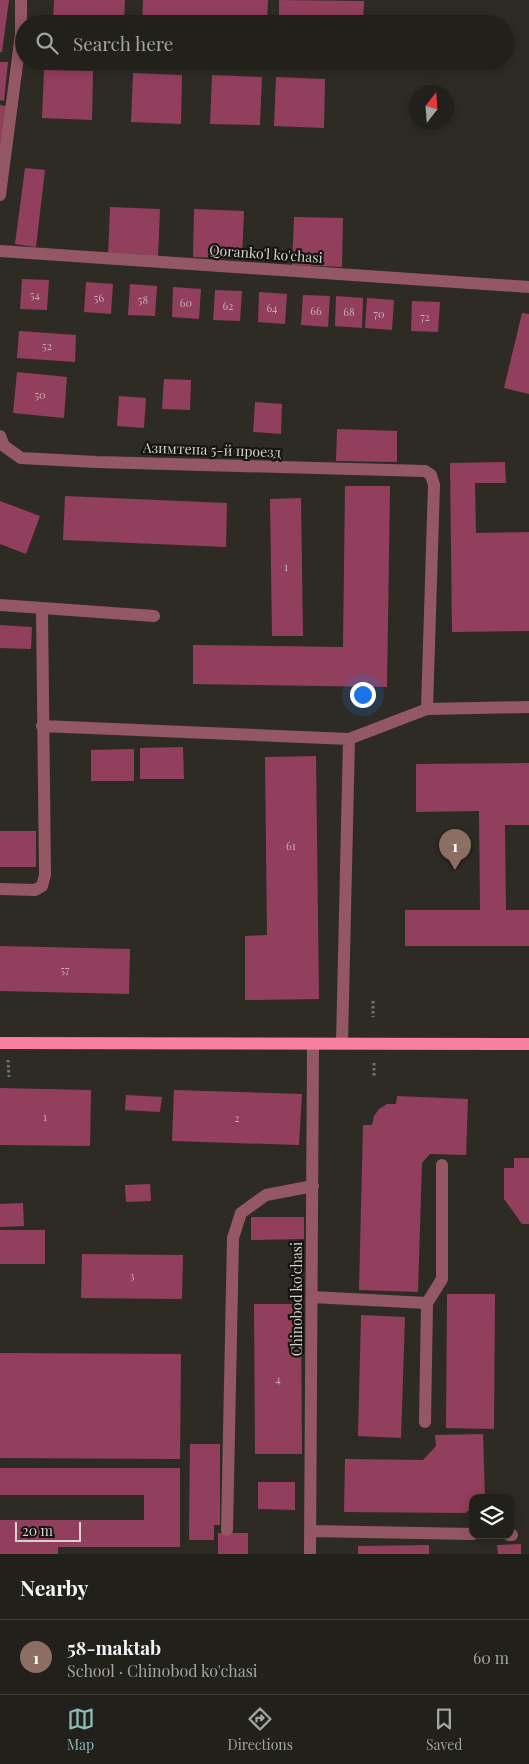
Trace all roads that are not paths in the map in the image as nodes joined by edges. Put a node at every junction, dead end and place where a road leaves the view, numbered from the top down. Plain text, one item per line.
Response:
1 (22, 0) edge
2 (22, 15) edge
3 (17, 70) edge
4 (0, 195) edge
5 (0, 251) edge
6 (529, 287) edge
7 (0, 436) edge
8 (0, 605) edge
9 (42, 609) junction
10 (154, 616) dead end
11 (529, 707) edge
12 (427, 709) junction
13 (42, 726) junction
14 (349, 739) junction
15 (0, 889) edge
16 (0, 1043) edge
17 (342, 1043) junction
18 (313, 1044) junction
19 (529, 1044) edge
20 (442, 1164) dead end
21 (312, 1186) junction
22 (312, 1297) junction
23 (427, 1303) junction
24 (425, 1422) dead end
25 (227, 1530) dead end
26 (310, 1531) junction
27 (469, 1534) edge
28 (310, 1554) edge

1 - 2 street
3 - 4 street
5 - 6 street, Qoranko'l ko'chasi
7 - 12 street, Азимтепа 5-й проезд
8 - 9 street
9 - 10 street
9 - 13 street
11 - 12 street
12 - 14 street
13 - 14 street
13 - 15 street
14 - 17 street
16 - 18 main road
17 - 18 main road
17 - 19 main road
18 - 21 street, Chinobod ko'chasi
20 - 23 street
21 - 22 street, Chinobod ko'chasi
21 - 25 street
22 - 23 street
22 - 26 street, Chinobod ko'chasi
23 - 24 street
26 - 27 street
26 - 28 street, Chinobod ko'chasi

